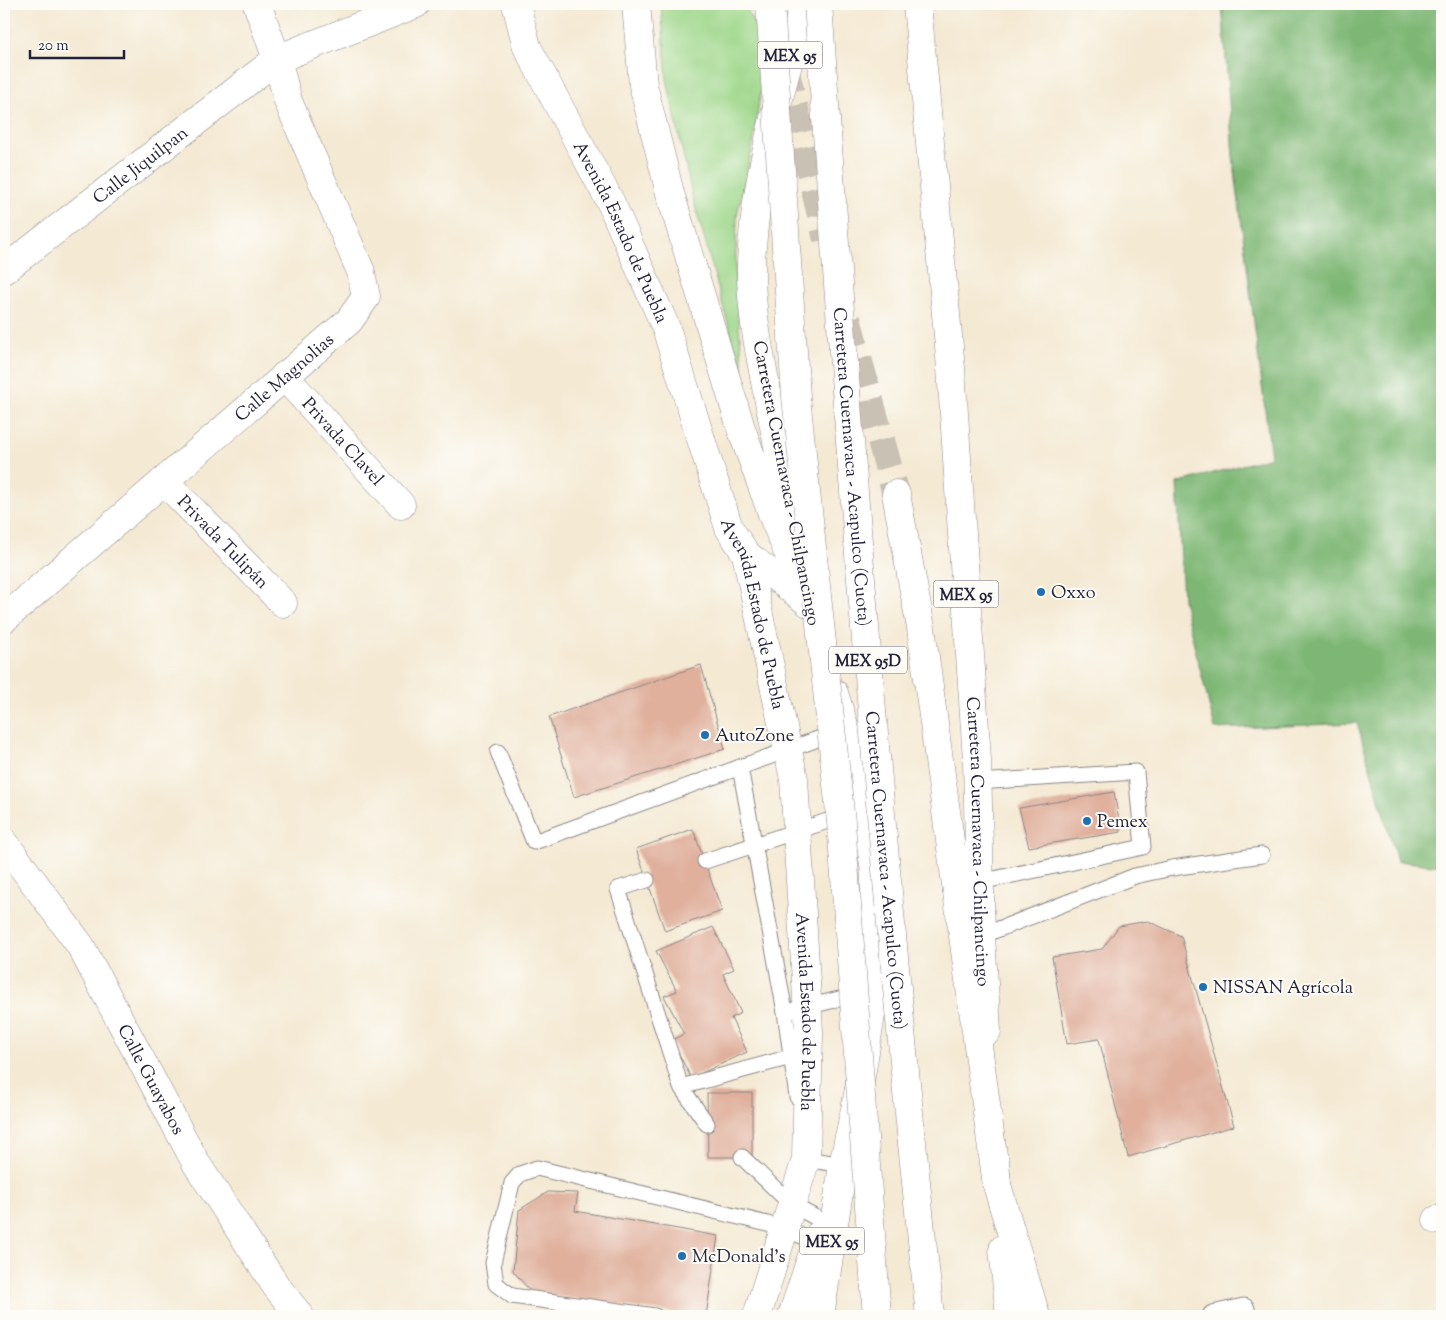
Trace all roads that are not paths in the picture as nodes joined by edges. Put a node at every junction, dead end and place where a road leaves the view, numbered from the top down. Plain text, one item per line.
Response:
1 (258, 4) edge
2 (416, 4) edge
3 (516, 4) edge
4 (636, 4) edge
5 (804, 4) edge
6 (818, 4) edge
7 (917, 4) edge
8 (770, 8) edge
9 (781, 52) tunnel mouth
10 (278, 59) junction
11 (4, 270) edge
12 (284, 376) junction
13 (164, 480) junction
14 (896, 494) tunnel mouth
15 (401, 505) dead end
16 (746, 554) junction
17 (283, 603) dead end
18 (809, 603) junction
19 (4, 619) edge
20 (845, 729) junction
21 (787, 749) junction
22 (498, 752) dead end
23 (740, 767) junction
24 (978, 782) junction
25 (865, 809) junction
26 (797, 831) junction
27 (4, 842) edge
28 (754, 844) junction
29 (1262, 855) dead end
30 (705, 861) dead end
31 (647, 880) dead end
32 (980, 882) junction
33 (981, 936) junction
34 (873, 991) junction
35 (796, 1009) junction
36 (791, 1056) junction
37 (681, 1087) junction
38 (708, 1124) dead end
39 (742, 1157) dead end
40 (806, 1159) junction
41 (843, 1165) junction
42 (997, 1186) junction
43 (788, 1217) junction
44 (820, 1233) junction
45 (1244, 1309) dead end
46 (300, 1316) edge
47 (655, 1316) edge
48 (757, 1316) edge
49 (792, 1316) edge
50 (820, 1316) edge
51 (877, 1316) edge
52 (930, 1316) edge
53 (1010, 1316) edge
54 (1036, 1316) edge
55 (1213, 1316) edge

1 - 10 main road
2 - 10 main road, Calle Jiquilpan
3 - 16 main road, Avenida Estado de Puebla
4 - 18 main road
5 - 18 main road, Carretera Cuernavaca - Chilpancingo / MEX 95
6 - 52 main road, Carretera Cuernavaca - Acapulco (Cuota) / MEX 95D, bridge
7 - 24 main road, Carretera Cuernavaca - Chilpancingo / MEX 95
8 - 9 main road
8 - 51 main road, MEX 95D, bridge
10 - 11 main road, Calle Jiquilpan
10 - 12 main road, Calle Magnolias
12 - 13 main road, Calle Magnolias
12 - 15 main road, Privada Clavel
13 - 17 main road, Privada Tulipán
13 - 19 main road, Calle Magnolias
14 - 42 main road
16 - 18 main road
16 - 21 main road, Avenida Estado de Puebla
18 - 20 main road, Carretera Cuernavaca - Chilpancingo / MEX 95
20 - 21 lane
20 - 25 main road, Carretera Cuernavaca - Chilpancingo / MEX 95
21 - 23 lane
21 - 26 main road, Avenida Estado de Puebla
22 - 23 lane
23 - 28 lane
24 - 32 main road, Carretera Cuernavaca - Chilpancingo / MEX 95
24 - 32 lane
25 - 26 lane
25 - 34 main road, Carretera Cuernavaca - Chilpancingo / MEX 95
26 - 28 lane
26 - 35 main road, Avenida Estado de Puebla
27 - 46 main road, Calle Guayabos
28 - 30 lane
28 - 35 lane
29 - 33 lane
31 - 37 lane
32 - 33 main road, Carretera Cuernavaca - Chilpancingo / MEX 95
33 - 42 main road, Carretera Cuernavaca - Chilpancingo / MEX 95
34 - 35 lane
34 - 41 main road, Carretera Cuernavaca - Chilpancingo / MEX 95
35 - 36 lane
35 - 40 main road, Avenida Estado de Puebla
36 - 37 lane
36 - 40 lane
37 - 38 lane
39 - 43 lane
40 - 41 lane
40 - 43 main road, Avenida Estado de Puebla
41 - 44 main road, MEX 95
41 - 50 main road, Carretera Cuernavaca - Chilpancingo / MEX 95
42 - 53 main road, MEX 95
42 - 54 main road, Carretera Cuernavaca - Chilpancingo / MEX 95
43 - 44 lane
43 - 44 lane
43 - 47 lane
43 - 48 main road, Avenida Estado de Puebla
44 - 49 main road, MEX 95
45 - 55 street

